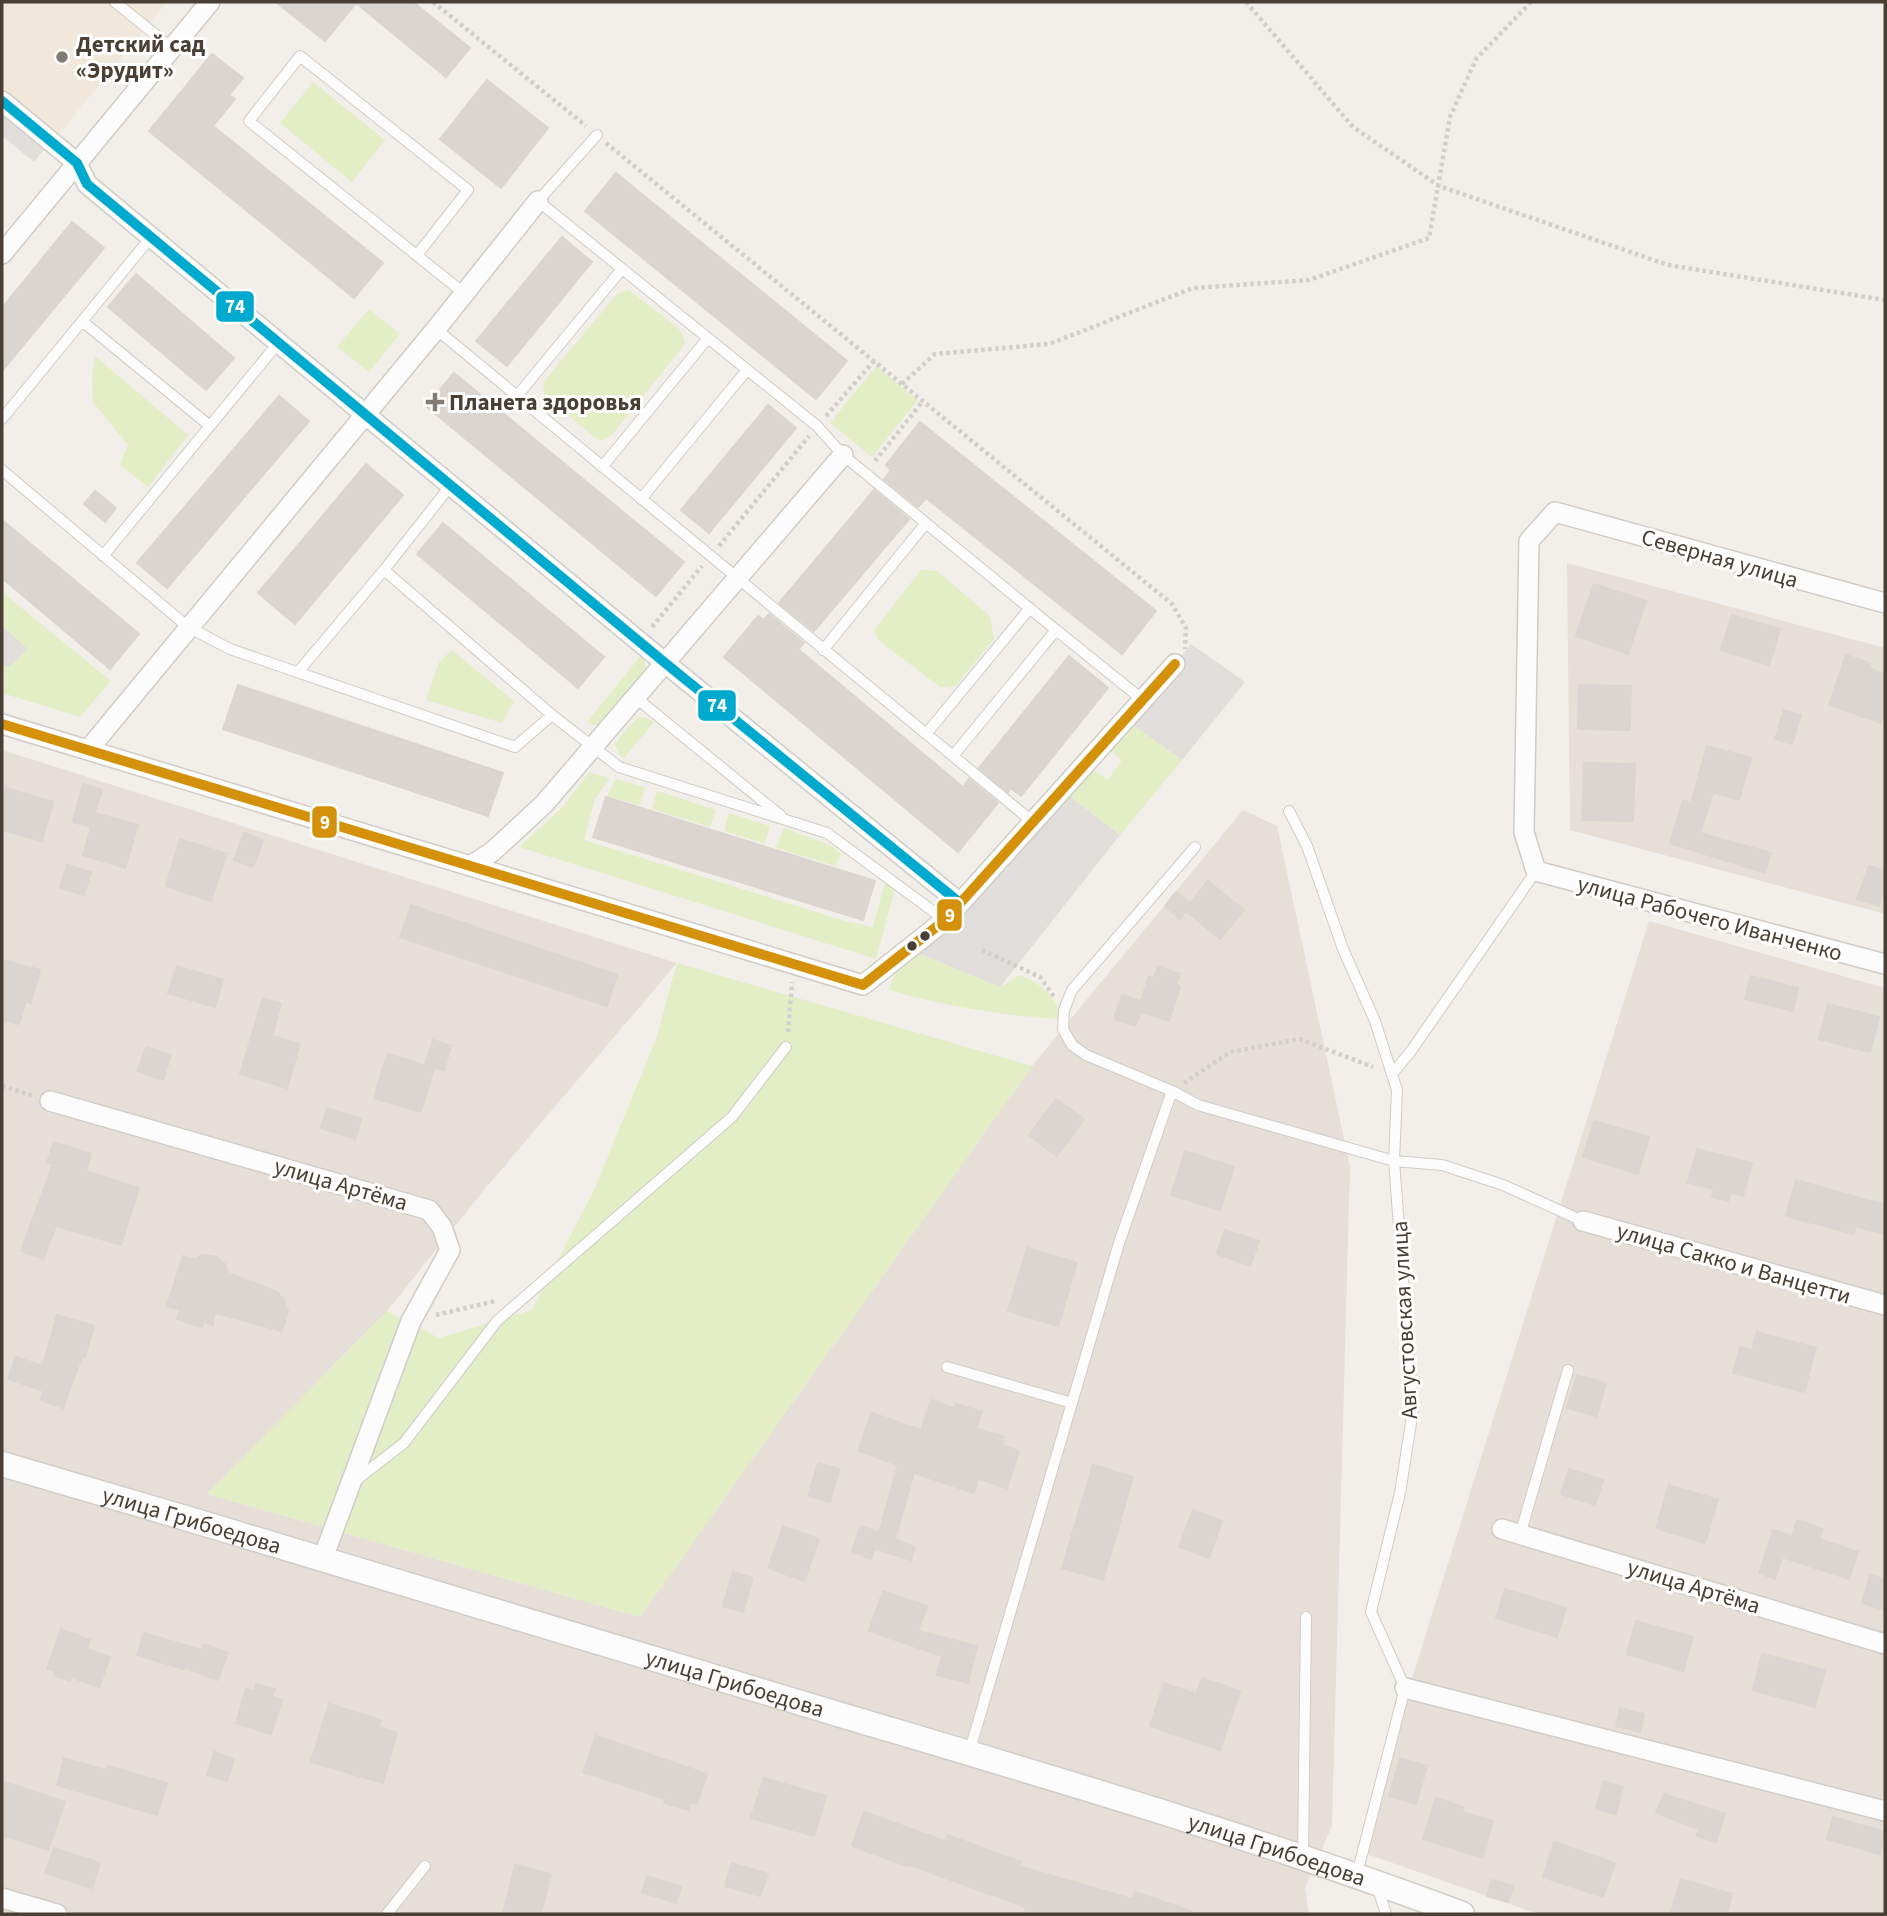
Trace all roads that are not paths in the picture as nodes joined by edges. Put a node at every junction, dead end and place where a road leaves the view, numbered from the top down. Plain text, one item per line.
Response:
1 (115, 2) edge
2 (210, 2) edge
3 (172, 48) junction
4 (2, 101) edge
5 (597, 135) road end
6 (77, 163) junction
7 (538, 201) junction
8 (151, 237) junction
9 (2, 254) edge
10 (416, 255) junction
11 (622, 270) junction
12 (465, 294) junction
13 (82, 321) junction
14 (436, 329) junction
15 (708, 338) junction
16 (279, 342) junction
17 (747, 370) junction
18 (517, 396) junction
19 (366, 414) junction
20 (2, 419) edge
21 (210, 426) junction
22 (843, 455) junction
23 (602, 467) junction
24 (2, 470) edge
25 (451, 485) junction
26 (641, 499) junction
27 (926, 523) junction
28 (103, 556) junction
29 (384, 570) junction
30 (736, 578) junction
31 (1885, 603) edge
32 (1030, 608) junction
33 (188, 626) junction
34 (1056, 629) junction
35 (823, 649) junction
36 (664, 662) junction
37 (1175, 664) road end
38 (298, 672) junction
39 (635, 697) junction
40 (1143, 700) junction
41 (552, 715) junction
42 (2, 724) edge
43 (926, 734) junction
44 (593, 748) junction
45 (88, 750) junction
46 (953, 756) junction
47 (1289, 811) dead end
48 (786, 820) junction
49 (1033, 822) junction
50 (1195, 847) dead end
51 (470, 866) junction
52 (1535, 871) junction
53 (960, 903) junction
54 (945, 920) junction
55 (1885, 964) edge
56 (786, 1047) road end
57 (1392, 1074) junction
58 (1171, 1091) junction
59 (50, 1101) road end
60 (1394, 1161) junction
61 (1583, 1221) joint
62 (1885, 1305) edge
63 (947, 1367) dead end
64 (1568, 1370) dead end
65 (1072, 1403) junction
66 (2, 1464) edge
67 (352, 1483) junction
68 (1511, 1532) joint
69 (323, 1558) junction
70 (1306, 1617) dead end
71 (1885, 1644) edge
72 (1405, 1688) junction
73 (969, 1753) junction
74 (1885, 1811) edge
75 (1303, 1858) junction
76 (425, 1866) dead end
77 (1366, 1878) junction
78 (2, 1898) edge
79 (57, 1914) edge
80 (387, 1914) edge
81 (1386, 1914) edge
82 (1462, 1914) edge

1 - 3 lane
2 - 3 street
3 - 6 street
4 - 6 street
5 - 7 lane
6 - 8 street
6 - 9 street
7 - 11 lane
7 - 12 street
8 - 13 lane
8 - 16 street
10 - 10 lane
10 - 12 lane
11 - 15 lane
11 - 18 lane
12 - 14 street
13 - 20 lane
13 - 21 lane
14 - 18 lane
14 - 19 street
15 - 17 lane
15 - 23 lane
16 - 19 street
16 - 21 lane
17 - 22 lane
17 - 26 lane
18 - 23 lane
19 - 25 street
19 - 33 street
21 - 28 lane
22 - 27 lane
22 - 30 street
23 - 26 lane
24 - 28 lane
25 - 29 lane
25 - 36 street
26 - 30 lane
27 - 32 lane
27 - 35 lane
28 - 33 lane
29 - 38 lane
29 - 41 lane
30 - 35 lane
30 - 36 street
31 - 52 street, Северная улица
32 - 34 lane
32 - 43 lane
33 - 38 lane
33 - 45 street
34 - 40 lane
34 - 46 lane
35 - 43 lane
36 - 39 street
36 - 53 street
37 - 40 street
38 - 41 lane
39 - 44 street
39 - 48 lane
40 - 49 street
41 - 44 lane
42 - 45 street
43 - 46 lane
44 - 48 lane
44 - 51 street
45 - 51 street
46 - 49 lane
47 - 57 lane, Августовская улица
48 - 54 lane
49 - 53 street
50 - 58 lane
51 - 54 street
52 - 55 street, улица Рабочего Иванченко
52 - 57 lane
53 - 54 street
56 - 67 lane
57 - 60 lane, Августовская улица
58 - 60 lane
58 - 65 lane
59 - 67 street, улица Артёма
60 - 61 lane
60 - 72 lane, Августовская улица
61 - 62 street, улица Сакко и Ванцетти
63 - 65 lane
64 - 68 lane
65 - 73 lane
66 - 69 street, улица Грибоедова
67 - 69 street, улица Артёма
68 - 71 street, улица Артёма
69 - 73 street, улица Грибоедова
70 - 75 lane
72 - 74 street
72 - 77 lane
73 - 75 street, улица Грибоедова
75 - 77 street, улица Грибоедова
76 - 80 lane
77 - 81 lane
77 - 82 street, улица Грибоедова
78 - 79 street

